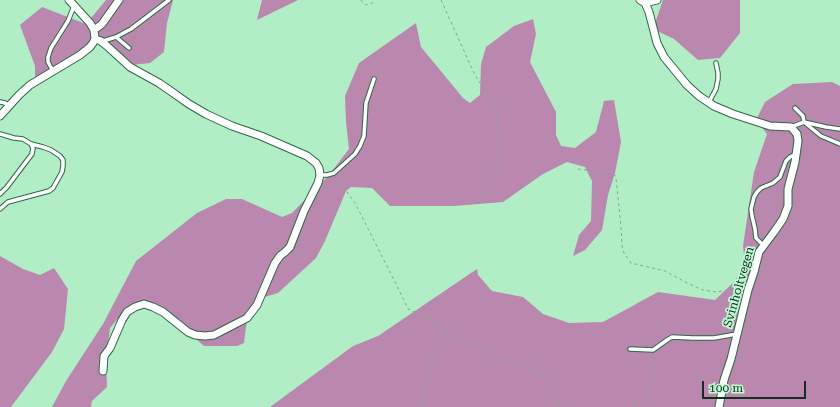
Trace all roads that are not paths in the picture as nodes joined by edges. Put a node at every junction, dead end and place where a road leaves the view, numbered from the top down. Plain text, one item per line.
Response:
1 (69, 0) edge
2 (118, 0) edge
3 (169, 0) edge
4 (655, 0) edge
5 (642, 2) edge
6 (74, 6) junction
7 (94, 30) junction
8 (116, 37) junction
9 (98, 40) junction
10 (129, 48) dead end
11 (716, 63) dead end
12 (53, 71) junction
13 (374, 79) dead end
14 (0, 102) edge
15 (708, 102) junction
16 (9, 106) junction
17 (795, 108) dead end
18 (0, 116) edge
19 (804, 122) junction
20 (791, 128) junction
21 (840, 129) edge
22 (0, 134) edge
23 (31, 144) junction
24 (840, 144) edge
25 (796, 154) junction
26 (320, 175) junction
27 (0, 194) edge
28 (0, 208) edge
29 (763, 245) junction
30 (737, 334) junction
31 (630, 349) dead end
32 (103, 371) dead end
33 (719, 407) edge

1 - 6 street
2 - 7 street
3 - 8 lane
4 - 5 street
5 - 15 street
6 - 7 street
6 - 12 lane
7 - 9 street
8 - 9 lane
8 - 10 lane
9 - 12 street
9 - 26 street
11 - 15 lane
12 - 16 street
13 - 26 lane
14 - 16 lane
15 - 20 street
16 - 18 street
17 - 19 lane
19 - 20 lane
19 - 21 lane
19 - 24 lane
20 - 25 street, Svinholtvegen
22 - 23 lane
23 - 27 lane
23 - 28 lane
25 - 29 street, Svinholtvegen
25 - 29 lane
26 - 32 street
29 - 30 street, Svinholtvegen
30 - 31 lane
30 - 33 street, Svinholtvegen

